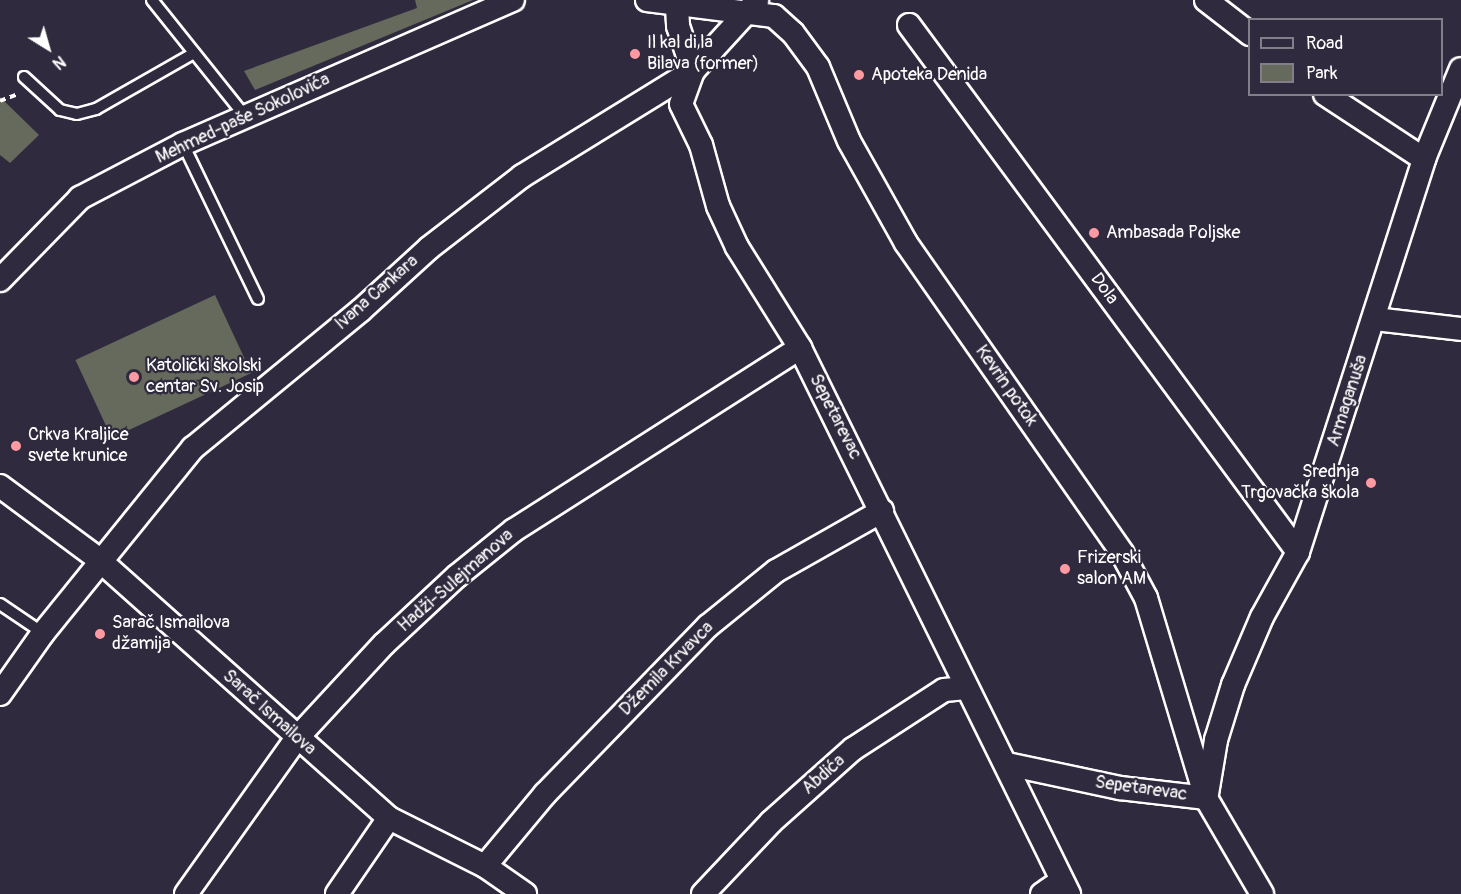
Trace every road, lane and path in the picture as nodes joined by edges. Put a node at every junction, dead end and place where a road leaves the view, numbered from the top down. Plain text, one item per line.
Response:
1 (152, 0) edge
2 (513, 0) edge
3 (647, 0) edge
4 (1206, 0) edge
5 (675, 3) edge
6 (754, 5) edge
7 (909, 25) dead end
8 (1248, 32) edge
9 (194, 53) junction
10 (693, 70) junction
11 (24, 77) dead end
12 (1458, 79) edge
13 (1328, 96) edge
14 (246, 116) junction
15 (183, 144) junction
16 (1424, 159) junction
17 (0, 280) edge
18 (258, 299) dead end
19 (1375, 319) junction
20 (1461, 329) edge
21 (800, 348) junction
22 (0, 486) edge
23 (882, 511) junction
24 (1298, 552) junction
25 (101, 561) junction
26 (0, 604) edge
27 (43, 633) junction
28 (967, 688) junction
29 (0, 694) edge
30 (296, 739) junction
31 (1006, 764) junction
32 (1206, 798) junction
33 (389, 818) junction
34 (485, 866) junction
35 (1057, 890) edge
36 (186, 894) edge
37 (337, 894) edge
38 (525, 894) edge
39 (703, 894) edge
40 (1262, 894) edge

1 - 9 lane
2 - 14 street, Mehmed-paše Sokolovića
3 - 5 street
4 - 8 street
5 - 6 street, Kevrin potok
5 - 10 street
6 - 10 street
6 - 32 street, Kevrin potok
7 - 24 street, Dola
9 - 11 lane
9 - 14 lane
10 - 21 street, Sepetarevac
10 - 25 street, Ivana Cankara
12 - 16 street, Armaganuša
13 - 16 street
14 - 15 street, Mehmed-paše Sokolovića
15 - 17 street, Mehmed-paše Sokolovića
15 - 18 lane
16 - 19 street, Armaganuša
19 - 20 street
19 - 24 street, Armaganuša
21 - 23 street, Sepetarevac
21 - 30 street, Hadži-Sulejmanova
22 - 25 street, Sarač Ismailova
23 - 28 street, Sepetarevac
23 - 34 street, Džemila Krvavca
24 - 32 street, Armaganuša
25 - 27 street, Ivana Cankara
25 - 30 street, Sarač Ismailova
26 - 27 lane
27 - 29 street, Ivana Cankara
28 - 31 street, Sepetarevac
28 - 39 street, Abdića
30 - 33 street, Sarač Ismailova
30 - 36 street, Hadži-Sulejmanova
31 - 32 street, Sepetarevac
31 - 35 street, Sepetarevac
32 - 40 street, Kevrin potok
33 - 34 street, Sarač Ismailova
33 - 37 street
34 - 38 street, Sarač Ismailova

